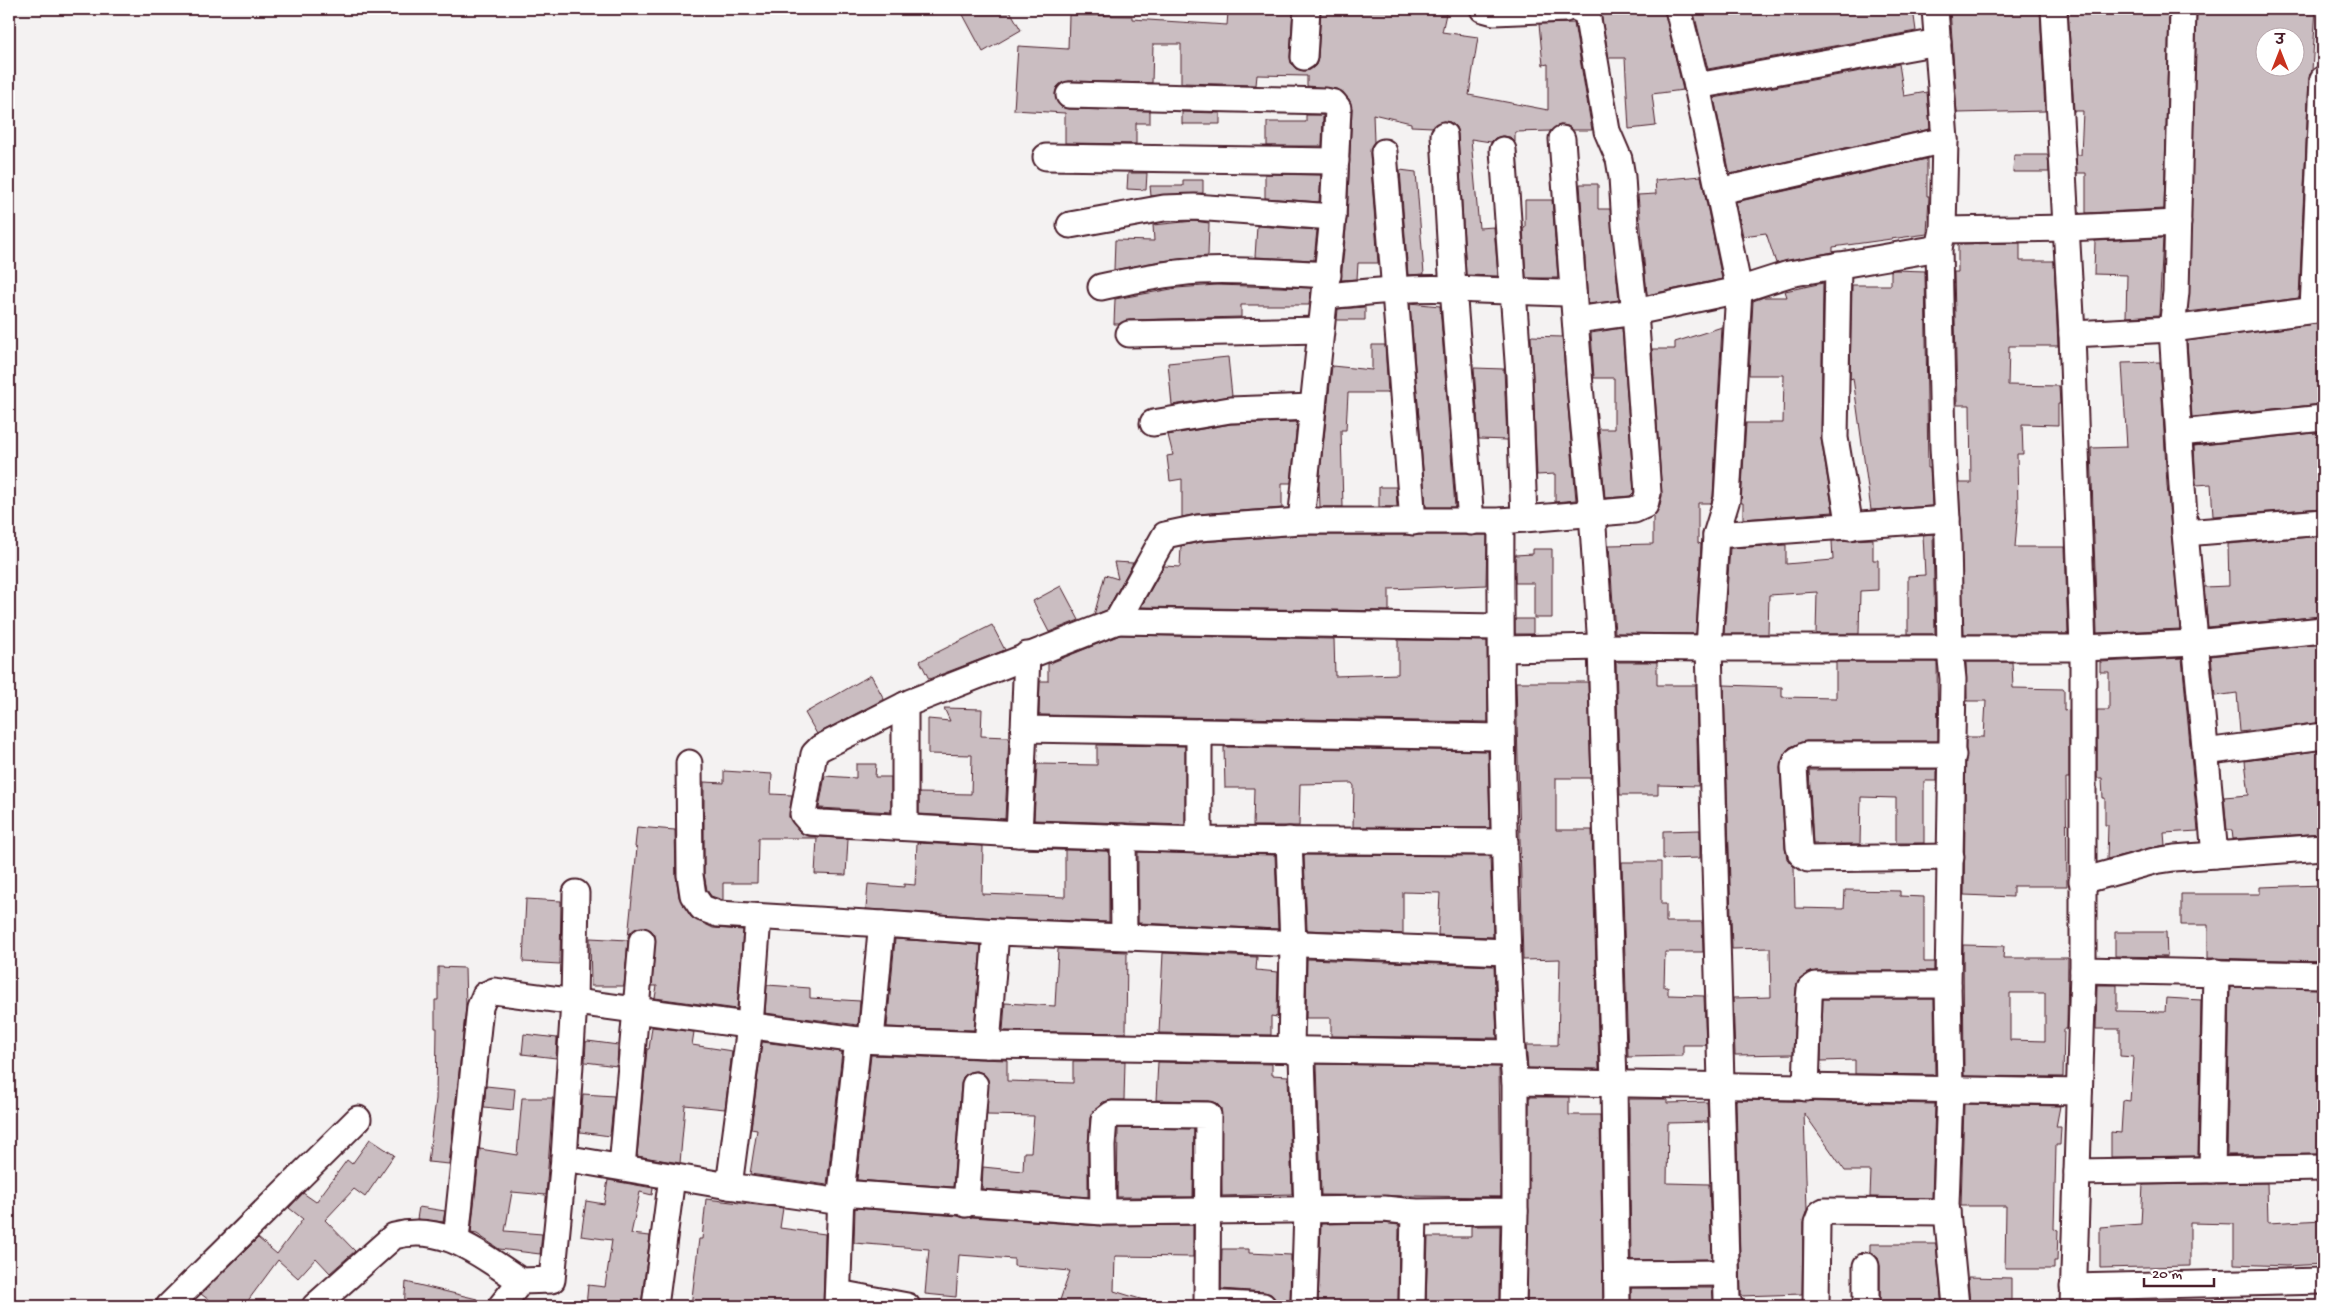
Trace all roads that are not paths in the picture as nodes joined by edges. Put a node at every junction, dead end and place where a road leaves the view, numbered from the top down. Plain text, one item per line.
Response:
1 (1307, 9) edge
2 (1483, 9) edge
3 (1564, 9) edge
4 (1579, 9) edge
5 (1678, 9) edge
6 (1935, 9) edge
7 (2054, 9) edge
8 (2184, 9) edge
9 (1938, 42) junction
10 (1304, 57) dead end
11 (2323, 79) edge
12 (1697, 86) junction
13 (1069, 95) dead end
14 (1444, 135) dead end
15 (1562, 139) dead end
16 (1945, 140) junction
17 (1503, 150) dead end
18 (1384, 152) dead end
19 (1046, 157) dead end
20 (1336, 160) junction
21 (1719, 191) junction
22 (1334, 217) junction
23 (2178, 223) junction
24 (1070, 225) dead end
25 (2067, 228) junction
26 (1941, 239) junction
27 (1838, 265) junction
28 (1327, 286) junction
29 (1101, 287) dead end
30 (1453, 289) junction
31 (1394, 290) junction
32 (1740, 290) junction
33 (1514, 293) junction
34 (1573, 293) junction
35 (2318, 310) edge
36 (1635, 312) junction
37 (1576, 320) junction
38 (2172, 329) junction
39 (1320, 330) junction
40 (1129, 334) dead end
41 (2072, 334) junction
42 (1312, 407) junction
43 (2323, 418) edge
44 (1153, 423) dead end
45 (2180, 433) junction
46 (1592, 512) junction
47 (1947, 519) junction
48 (1513, 520) junction
49 (1301, 521) junction
50 (1413, 522) junction
51 (1471, 522) junction
52 (2323, 522) edge
53 (1850, 527) junction
54 (2185, 533) junction
55 (1716, 535) junction
56 (1117, 621) junction
57 (2323, 630) edge
58 (1501, 638) junction
59 (2195, 643) junction
60 (1601, 647) junction
61 (1709, 648) junction
62 (2084, 648) junction
63 (1950, 650) junction
64 (1027, 655) junction
65 (905, 704) junction
66 (1024, 729) junction
67 (1199, 732) junction
68 (2323, 736) edge
69 (1502, 737) junction
70 (2205, 752) junction
71 (1953, 755) junction
72 (689, 763) dead end
73 (905, 827) junction
74 (1019, 834) junction
75 (1123, 837) junction
76 (1199, 840) junction
77 (1289, 840) junction
78 (1505, 842) junction
79 (2323, 847) edge
80 (2215, 855) junction
81 (1951, 857) junction
82 (2082, 881) junction
83 (576, 893) dead end
84 (758, 917) junction
85 (884, 924) junction
86 (996, 932) junction
87 (1124, 936) junction
88 (642, 941) dead end
89 (1293, 944) junction
90 (1507, 952) junction
91 (2083, 970) junction
92 (2216, 972) junction
93 (2323, 974) edge
94 (1948, 984) junction
95 (574, 1002) junction
96 (638, 1011) junction
97 (750, 1026) junction
98 (865, 1040) junction
99 (987, 1045) junction
100 (1291, 1050) junction
101 (1512, 1053) junction
102 (1515, 1082) junction
103 (1614, 1084) junction
104 (975, 1085) dead end
105 (1721, 1086) junction
106 (1806, 1088) junction
107 (1950, 1090) junction
108 (2079, 1092) junction
109 (358, 1119) dead end
110 (564, 1158) junction
111 (622, 1167) junction
112 (2323, 1168) edge
113 (2212, 1170) junction
114 (2077, 1172) junction
115 (672, 1177) junction
116 (729, 1186) junction
117 (842, 1198) junction
118 (966, 1204) junction
119 (1307, 1210) junction
120 (1515, 1211) junction
121 (1103, 1212) junction
122 (1206, 1212) junction
123 (1414, 1212) junction
124 (1947, 1212) junction
125 (456, 1240) junction
126 (1866, 1266) dead end
127 (1726, 1273) junction
128 (1617, 1274) junction
129 (2323, 1281) edge
130 (2073, 1297) edge
131 (510, 1298) edge
132 (838, 1300) edge
133 (1207, 1305) edge
134 (169, 1306) edge
135 (315, 1306) edge
136 (655, 1306) edge
137 (907, 1306) edge
138 (1263, 1306) edge
139 (1304, 1306) edge
140 (1412, 1306) edge
141 (1513, 1306) edge
142 (1617, 1306) edge
143 (1730, 1306) edge
144 (1816, 1306) edge
145 (1866, 1306) edge
146 (1956, 1306) edge

1 - 10 street
2 - 3 street
4 - 36 street
5 - 12 street
6 - 9 street
7 - 25 street
8 - 23 street
9 - 12 street
9 - 16 street
11 - 35 street
12 - 21 street
13 - 20 street
14 - 30 street
15 - 34 street
16 - 21 street
16 - 26 street
17 - 33 street
18 - 31 street
19 - 20 street
20 - 22 street
21 - 32 street
22 - 24 street
22 - 28 street
23 - 25 street
23 - 38 street
25 - 26 street
25 - 41 street
26 - 27 street
26 - 47 street
27 - 32 street
27 - 53 street
28 - 29 street
28 - 31 street
28 - 39 street
30 - 31 street
30 - 33 street
30 - 51 street
31 - 50 street
32 - 36 street
32 - 55 street
33 - 34 street
33 - 48 street
34 - 37 street
35 - 38 street
36 - 37 street
36 - 46 street
37 - 46 street
38 - 41 street
38 - 45 street
39 - 40 street
39 - 42 street
41 - 62 street
42 - 44 street
42 - 49 street
43 - 45 street
45 - 54 street
46 - 48 street
46 - 60 street
47 - 53 street
47 - 63 street
48 - 51 street
48 - 58 street
49 - 50 street
49 - 56 street
50 - 51 street
52 - 54 street
53 - 55 street
54 - 59 street
55 - 61 street
56 - 58 street
56 - 64 street
57 - 59 street
58 - 60 street
58 - 69 street
59 - 62 street
59 - 70 street
60 - 61 street
60 - 103 street
61 - 63 street
61 - 105 street
62 - 63 street
62 - 82 street
63 - 71 street
64 - 65 street
64 - 66 street
65 - 73 street
65 - 73 street
66 - 67 street
66 - 74 street
67 - 69 street
67 - 76 street
68 - 70 street
69 - 78 street
70 - 80 street
71 - 81 street
71 - 81 street
72 - 84 street
73 - 74 street
74 - 75 street
75 - 76 street
75 - 87 street
76 - 77 street
77 - 78 street
77 - 89 street
78 - 90 street
79 - 80 street
80 - 82 street
81 - 94 street
82 - 91 street
83 - 95 street
84 - 85 street
84 - 97 street
85 - 86 street
85 - 98 street
86 - 87 street
86 - 99 street
87 - 89 street
88 - 96 street
89 - 90 street
89 - 100 street
90 - 101 street
91 - 92 street
91 - 108 street
92 - 93 street
92 - 113 street
94 - 106 street
94 - 107 street
95 - 96 street
95 - 110 street
95 - 125 street
96 - 97 street
96 - 111 street
97 - 98 street
97 - 116 street
98 - 99 street
98 - 117 street
99 - 100 street
100 - 101 street
100 - 119 street
101 - 102 street
102 - 103 street
102 - 120 street
103 - 105 street
103 - 128 street
104 - 118 street
105 - 106 street
105 - 127 street
106 - 107 street
107 - 108 street
107 - 124 street
108 - 114 street
109 - 134 street
110 - 111 street
110 - 131 street
111 - 115 street
112 - 113 street
113 - 114 street
114 - 130 street
115 - 116 street
115 - 136 street
116 - 117 street
117 - 118 street
117 - 132 street
118 - 121 street
119 - 122 street
119 - 123 street
119 - 139 street
120 - 123 street
120 - 141 street
121 - 122 street
121 - 122 street
122 - 133 street
123 - 140 street
124 - 144 street
124 - 146 street
125 - 131 street
125 - 135 street
126 - 145 street
127 - 128 street
127 - 143 street
128 - 142 street
129 - 130 street
132 - 137 street
133 - 138 street

